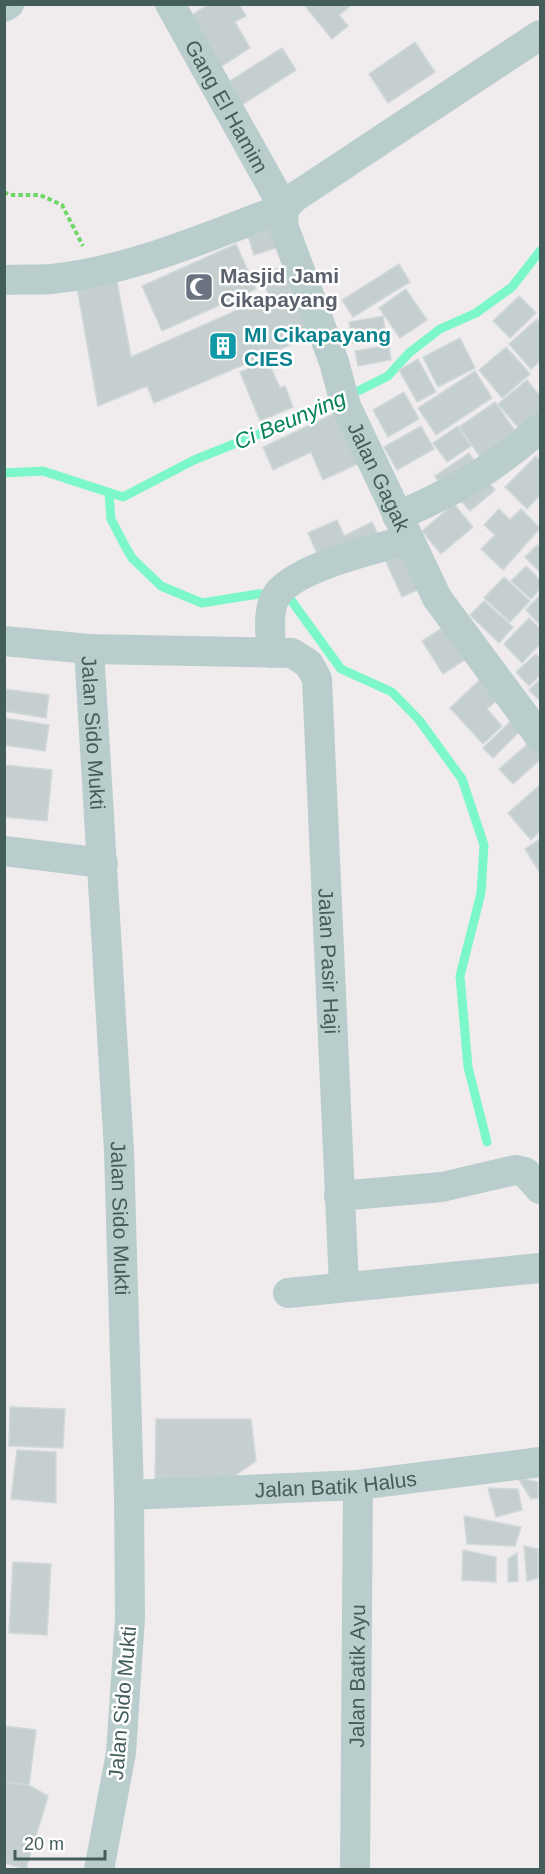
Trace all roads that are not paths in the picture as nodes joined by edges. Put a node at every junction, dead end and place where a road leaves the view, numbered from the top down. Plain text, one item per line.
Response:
1 (9, 4) edge
2 (170, 4) edge
3 (4, 7) edge
4 (540, 35) edge
5 (284, 208) junction
6 (4, 280) edge
7 (540, 428) edge
8 (402, 528) junction
9 (4, 641) edge
10 (89, 649) junction
11 (271, 652) junction
12 (538, 727) edge
13 (4, 851) edge
14 (103, 863) junction
15 (540, 1189) edge
16 (339, 1196) junction
17 (540, 1268) edge
18 (344, 1286) junction
19 (288, 1293) dead end
20 (540, 1462) edge
21 (358, 1485) junction
22 (129, 1495) junction
23 (99, 1869) edge
24 (355, 1869) edge

1 - 3 street
2 - 5 street, Gang El Hamim
4 - 5 street
5 - 6 street
5 - 8 street, Jalan Gagak
7 - 8 street
8 - 11 street
8 - 12 street, Jalan Gagak
9 - 10 street, Jalan Sido Mukti
10 - 11 street, Jalan Pasir Haji
10 - 14 street, Jalan Sido Mukti
11 - 16 street, Jalan Pasir Haji
13 - 14 street
14 - 22 street, Jalan Sido Mukti
15 - 16 street
16 - 18 street, Jalan Pasir Haji
17 - 18 street
18 - 19 street
20 - 21 street, Jalan Batik Halus
21 - 22 street, Jalan Batik Halus
21 - 24 street, Jalan Batik Ayu
22 - 23 street, Jalan Sido Mukti

